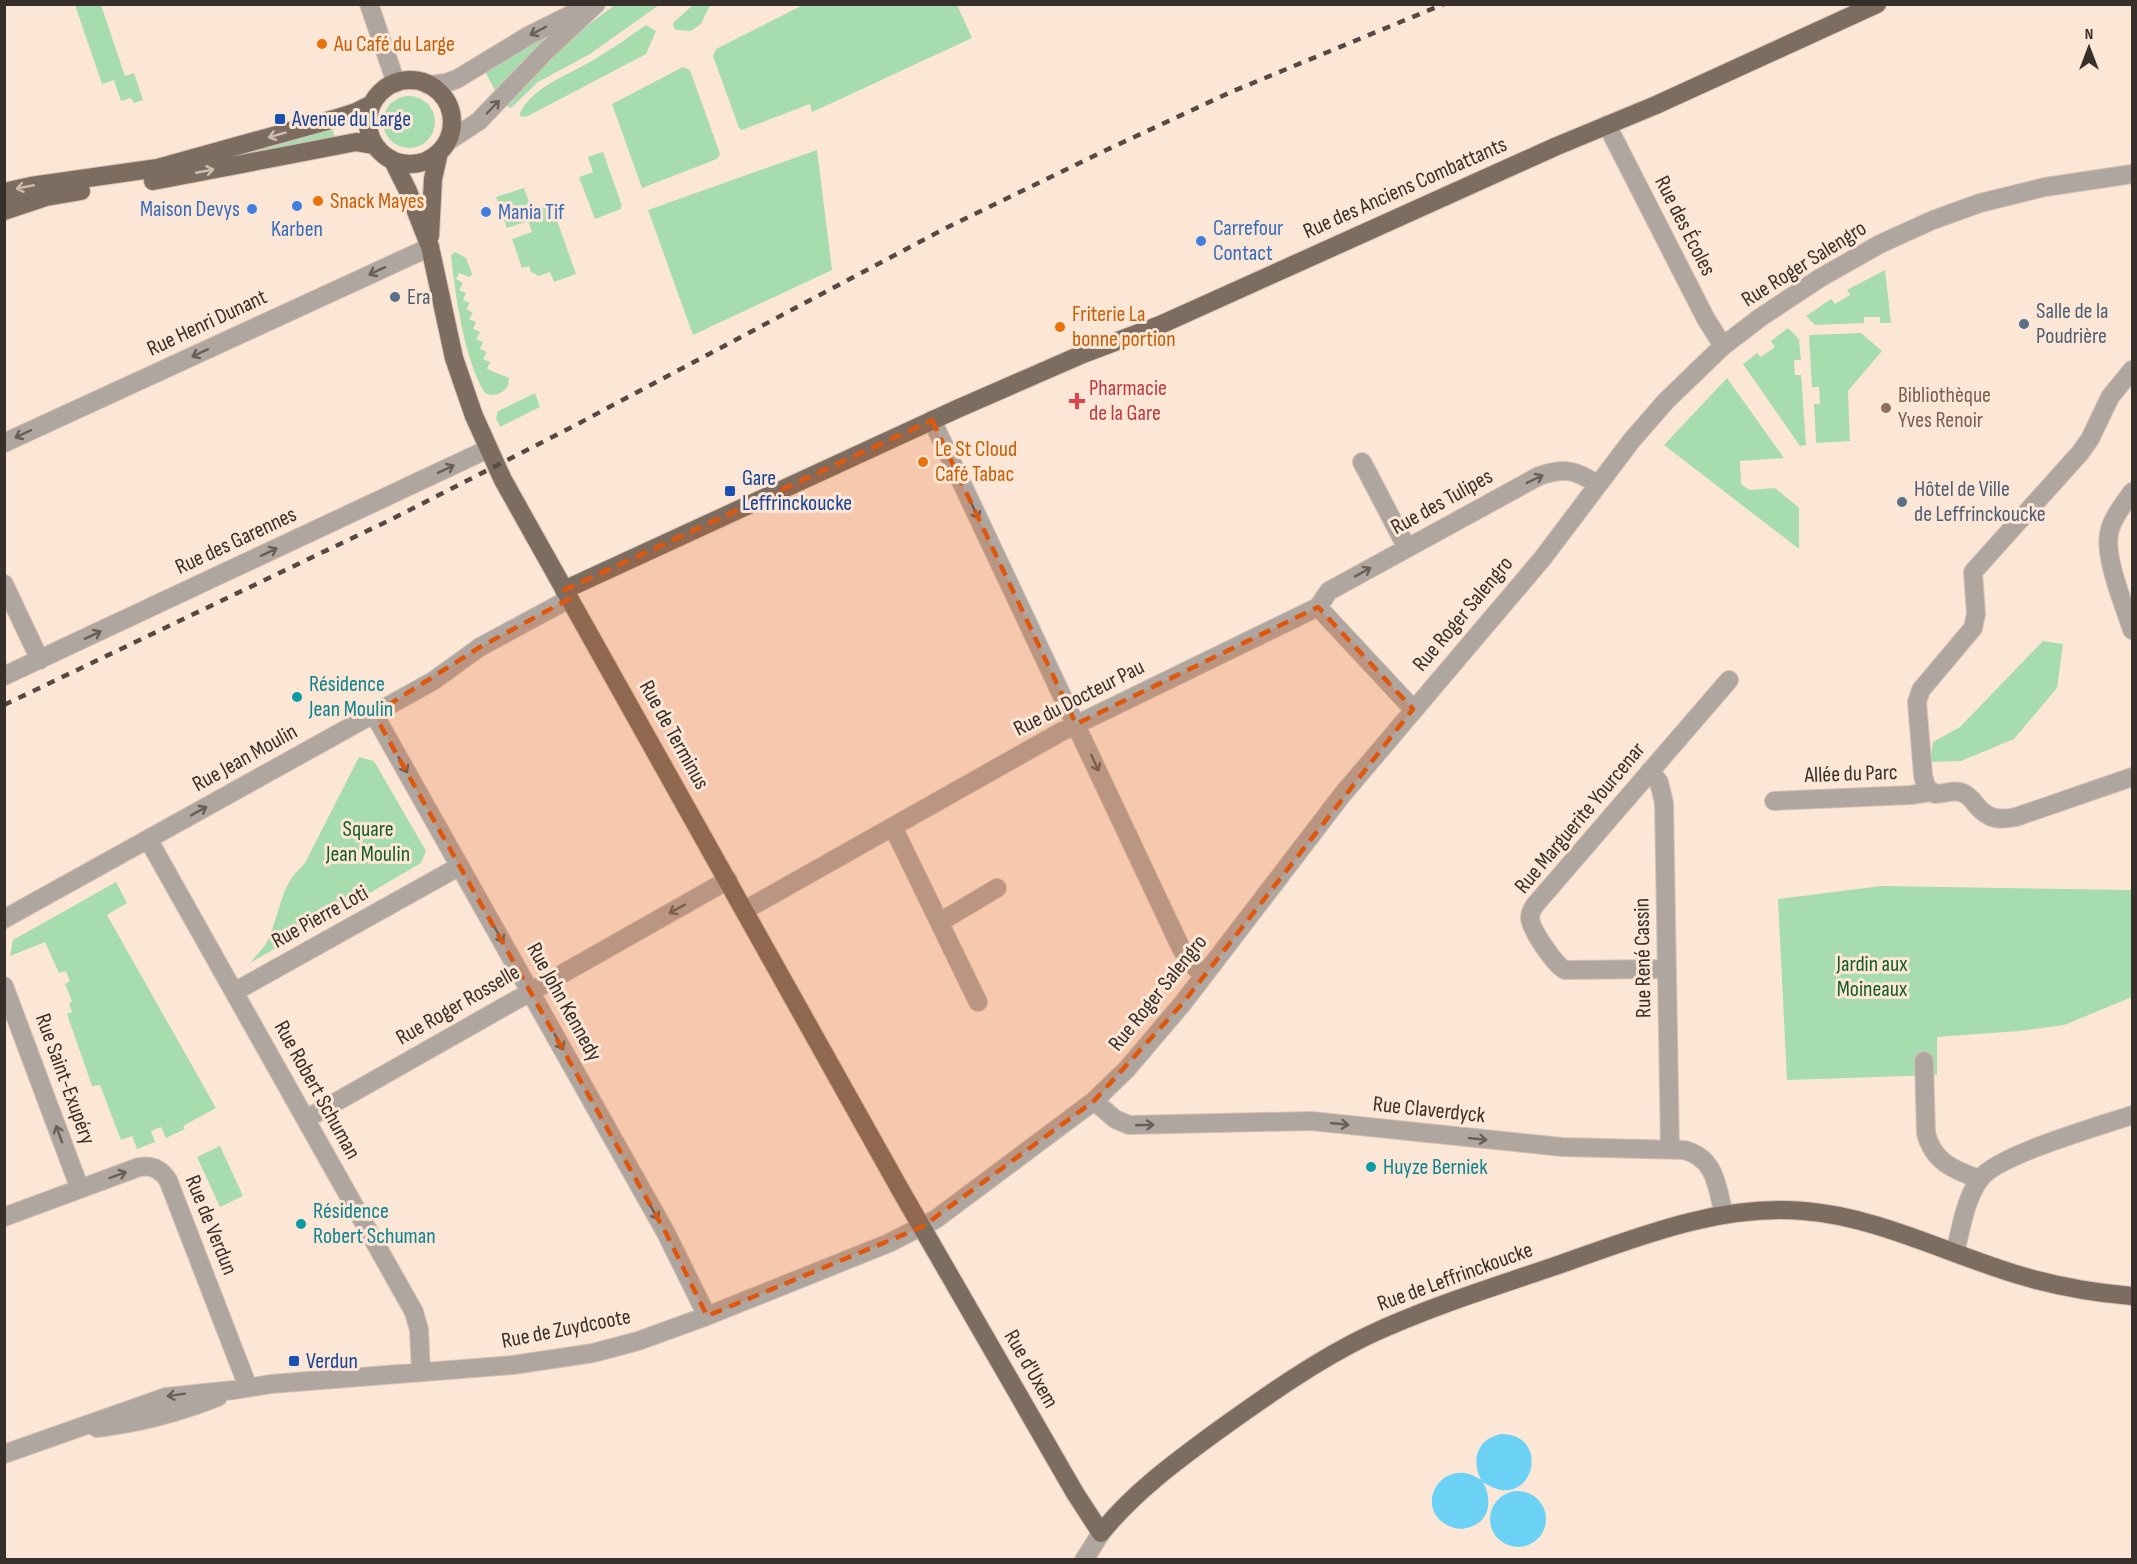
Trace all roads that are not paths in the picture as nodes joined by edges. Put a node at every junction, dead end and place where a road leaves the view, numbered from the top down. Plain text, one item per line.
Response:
1 (369, 4) edge
2 (590, 4) edge
3 (596, 4) edge
4 (1876, 4) edge
5 (396, 83) junction
6 (428, 85) junction
7 (372, 104) junction
8 (1607, 126) junction
9 (374, 145) junction
10 (443, 147) junction
11 (393, 161) junction
12 (2133, 174) edge
13 (4, 192) edge
14 (4, 211) edge
15 (430, 247) junction
16 (1723, 346) junction
17 (2133, 370) edge
18 (932, 420) junction
19 (4, 443) edge
20 (488, 449) junction
21 (1362, 462) dead end
22 (1598, 485) junction
23 (2133, 492) edge
24 (1407, 548) junction
25 (4, 584) edge
26 (567, 595) junction
27 (1318, 606) junction
28 (2133, 630) edge
29 (40, 660) junction
30 (4, 676) edge
31 (1729, 680) dead end
32 (1413, 709) junction
33 (374, 714) junction
34 (1076, 724) junction
35 (1650, 771) junction
36 (2133, 777) edge
37 (1930, 792) junction
38 (1774, 801) dead end
39 (893, 827) junction
40 (148, 839) junction
41 (460, 866) junction
42 (728, 880) junction
43 (997, 888) dead end
44 (745, 910) junction
45 (4, 920) edge
46 (939, 922) junction
47 (1667, 969) junction
48 (1204, 975) junction
49 (4, 987) edge
50 (531, 990) junction
51 (234, 992) junction
52 (978, 1002) dead end
53 (1924, 1061) dead end
54 (1094, 1101) junction
55 (2133, 1115) edge
56 (306, 1119) junction
57 (1670, 1149) junction
58 (1979, 1179) junction
59 (80, 1188) junction
60 (1724, 1215) junction
61 (4, 1217) edge
62 (922, 1227) junction
63 (1955, 1253) junction
64 (2133, 1296) edge
65 (707, 1316) junction
66 (421, 1372) junction
67 (241, 1388) junction
68 (4, 1454) edge
69 (1101, 1533) junction
70 (1084, 1560) edge

1 - 5 street
2 -> 6 street
10 -> 3 street
4 - 8 main road, Rue des Anciens Combattants
5 - 6 main road
5 - 7 main road
6 - 10 main road
7 - 9 main road
7 -> 13 main road
8 - 16 street, Rue des Écoles
8 - 18 main road, Rue des Anciens Combattants
9 - 11 main road
14 -> 9 main road
10 - 11 main road
10 - 15 main road, Rue de Terminus
11 - 15 main road, Rue de Terminus
12 - 16 street, Rue Roger Salengro
15 -> 19 street, Rue Henri Dunant
15 - 20 main road, Rue de Terminus
16 - 22 street, Rue Roger Salengro
17 - 37 street
18 - 26 main road, Rue des Anciens Combattants
18 -> 34 street
20 - 26 main road, Rue de Terminus
29 -> 20 street, Rue des Garennes
21 - 24 street
24 -> 22 street, Rue des Tulipes
22 - 32 street, Rue Roger Salengro
23 - 28 street
27 -> 24 street, Rue des Tulipes
25 - 29 street
26 - 33 street, Rue Jean Moulin
26 - 42 main road, Rue de Terminus
27 - 32 street
27 - 34 street, Rue du Docteur Pau
29 - 30 street, Rue des Garennes
31 - 35 street, Rue Marguerite Yourcenar
32 - 48 street, Rue Roger Salengro
40 -> 33 street, Rue Jean Moulin
33 -> 41 street, Rue John Kennedy
34 - 39 street, Rue du Docteur Pau
34 -> 48 street
35 - 47 street, Rue René Cassin
35 - 47 street, Rue Marguerite Yourcenar
36 - 37 street, Allée du Parc
37 - 38 street, Allée du Parc
39 - 44 street, Rue du Docteur Pau
39 - 46 street
40 - 45 street, Rue Jean Moulin
40 - 51 street, Rue Robert Schuman
41 -> 50 street, Rue John Kennedy
41 - 51 street, Rue Pierre Loti
42 - 44 main road, Rue de Terminus
42 -> 50 street, Rue Roger Rosselle
43 - 46 street
44 - 62 main road, Rue de Terminus
46 - 52 street
47 - 57 street, Rue René Cassin
48 - 54 street, Rue Roger Salengro
59 -> 49 street, Rue Saint-Exupéry
50 - 56 street, Rue Roger Rosselle
50 -> 65 street, Rue John Kennedy
51 - 56 street, Rue Robert Schuman
53 - 58 street
54 -> 57 street, Rue Claverdyck
54 - 62 street, Rue Roger Salengro
55 - 58 street
56 - 66 street, Rue Robert Schuman
57 - 60 street, Rue Claverdyck
58 - 63 street
59 - 61 street, Rue de Verdun
59 -> 67 street, Rue de Verdun
60 - 63 main road, Rue de Leffrinckoucke
60 - 69 main road, Rue de Leffrinckoucke
62 - 65 street, Rue de Zuydcoote
62 - 69 main road, Rue d'Uxem
63 - 64 main road, Rue de Leffrinckoucke
65 - 66 street, Rue de Zuydcoote
66 - 67 street, Rue de Zuydcoote
67 - 68 street, Rue de Zuydcoote
69 - 70 street, Rue de Leffrinckoucke

